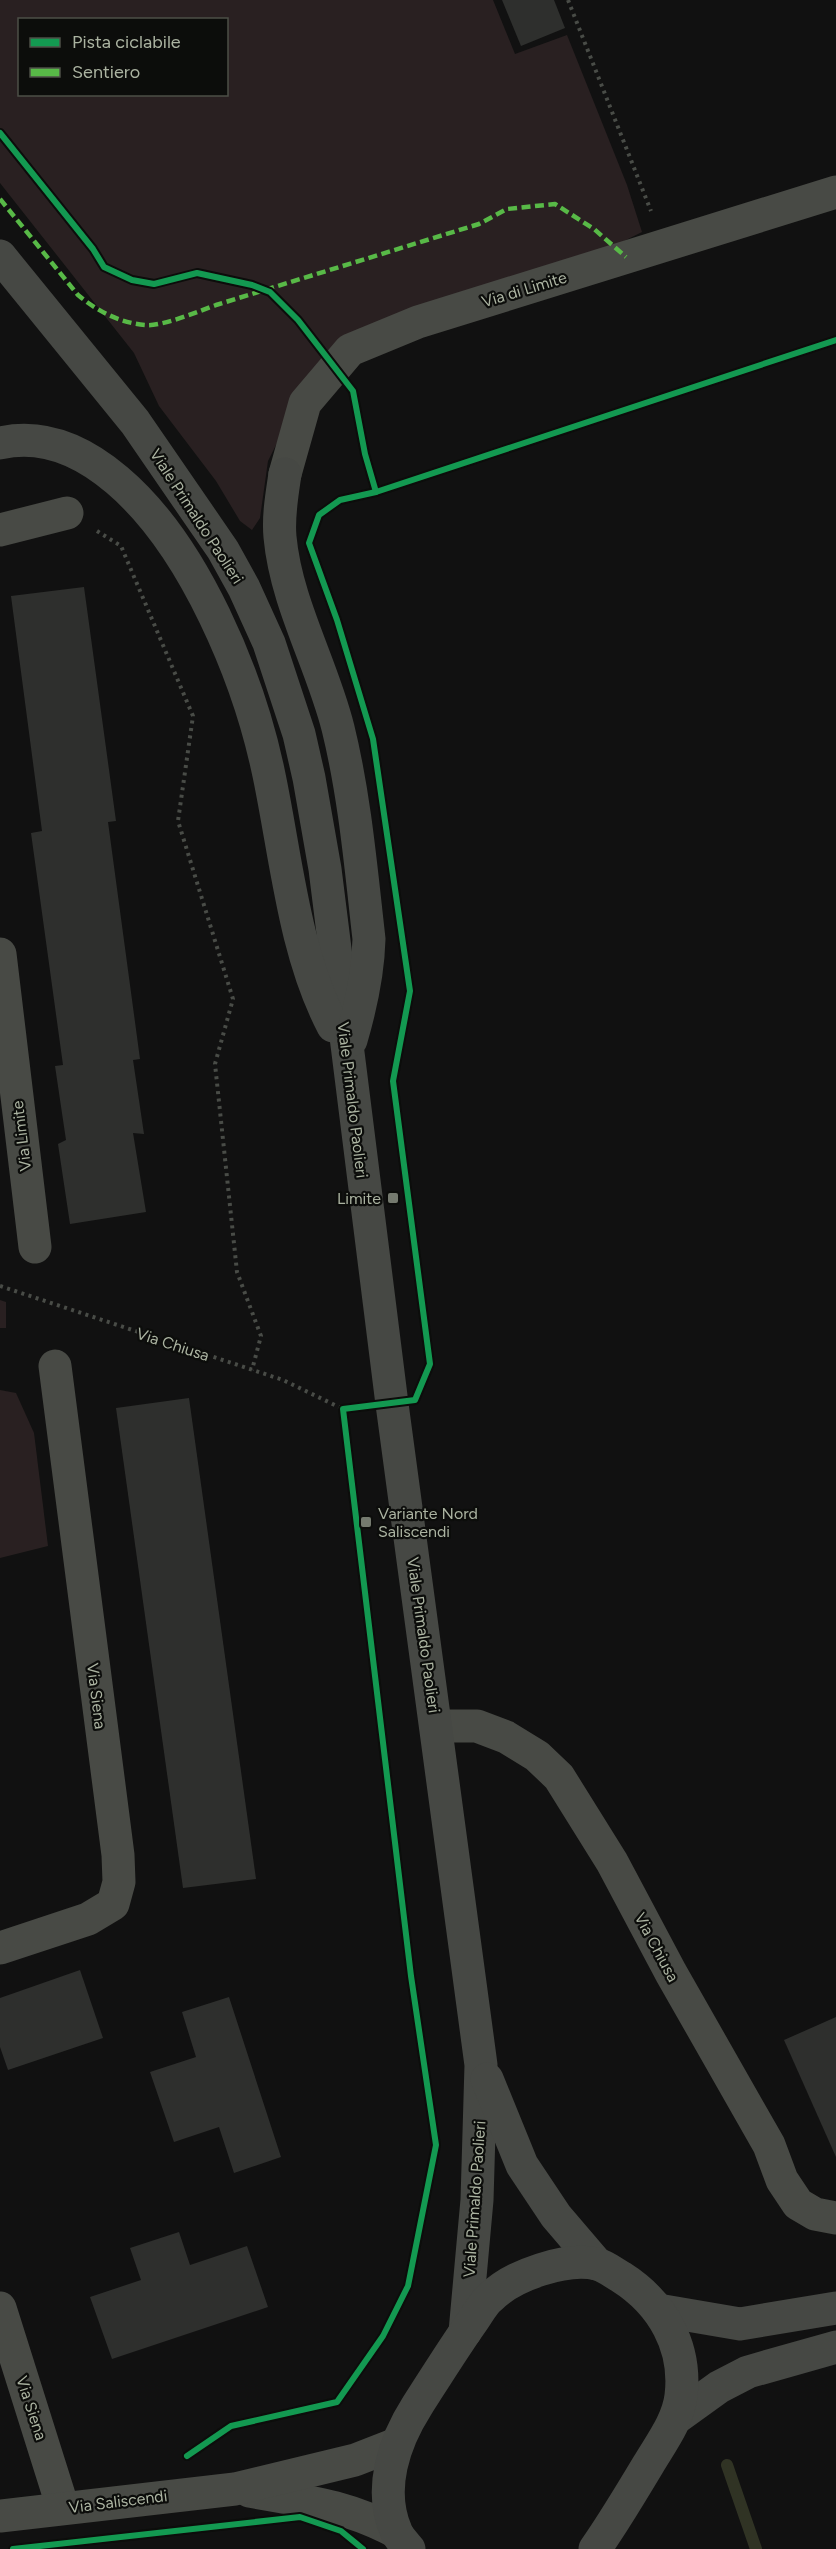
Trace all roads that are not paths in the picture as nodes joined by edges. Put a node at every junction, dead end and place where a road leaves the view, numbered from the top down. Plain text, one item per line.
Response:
1 (836, 192) edge
2 (0, 256) edge
3 (0, 443) edge
4 (285, 474) joint
5 (67, 513) road end
6 (0, 530) edge
7 (0, 954) edge
8 (347, 1053) junction
9 (34, 1247) dead end
10 (55, 1366) dead end
11 (436, 1726) junction
12 (0, 1948) edge
13 (481, 2066) junction
14 (836, 2218) edge
15 (597, 2264) junction
16 (836, 2307) edge
17 (0, 2308) edge
18 (658, 2310) junction
19 (465, 2332) junction
20 (836, 2347) edge
21 (676, 2418) junction
22 (396, 2444) junction
23 (235, 2489) junction
24 (63, 2508) junction
25 (0, 2516) edge
26 (403, 2541) edge
27 (604, 2541) edge

1 - 4 street, Via di Limite
2 - 8 main road, Viale Primaldo Paolieri
3 - 8 main road
4 - 8 main road
5 - 6 street
7 - 9 street, Via Limite
8 - 11 main road, Viale Primaldo Paolieri
10 - 12 street, Via Siena
11 - 13 main road, Viale Primaldo Paolieri
11 - 14 street, Via Chiusa
13 - 15 main road, Viale Primaldo Paolieri
13 - 19 main road, Viale Primaldo Paolieri
15 - 18 main road, Viale Primaldo Paolieri
15 - 19 main road, Viale Primaldo Paolieri
16 - 18 main road
17 - 24 street, Via Siena
18 - 21 main road, Viale Primaldo Paolieri
19 - 22 main road, Viale Primaldo Paolieri
20 - 21 main road
21 - 27 main road, Viale Primaldo Paolieri
22 - 23 street, Via Saliscendi
22 - 26 main road, Viale Primaldo Paolieri
23 - 24 street, Via Saliscendi
23 - 26 street, Via Saliscendi
24 - 25 street, Via Saliscendi

